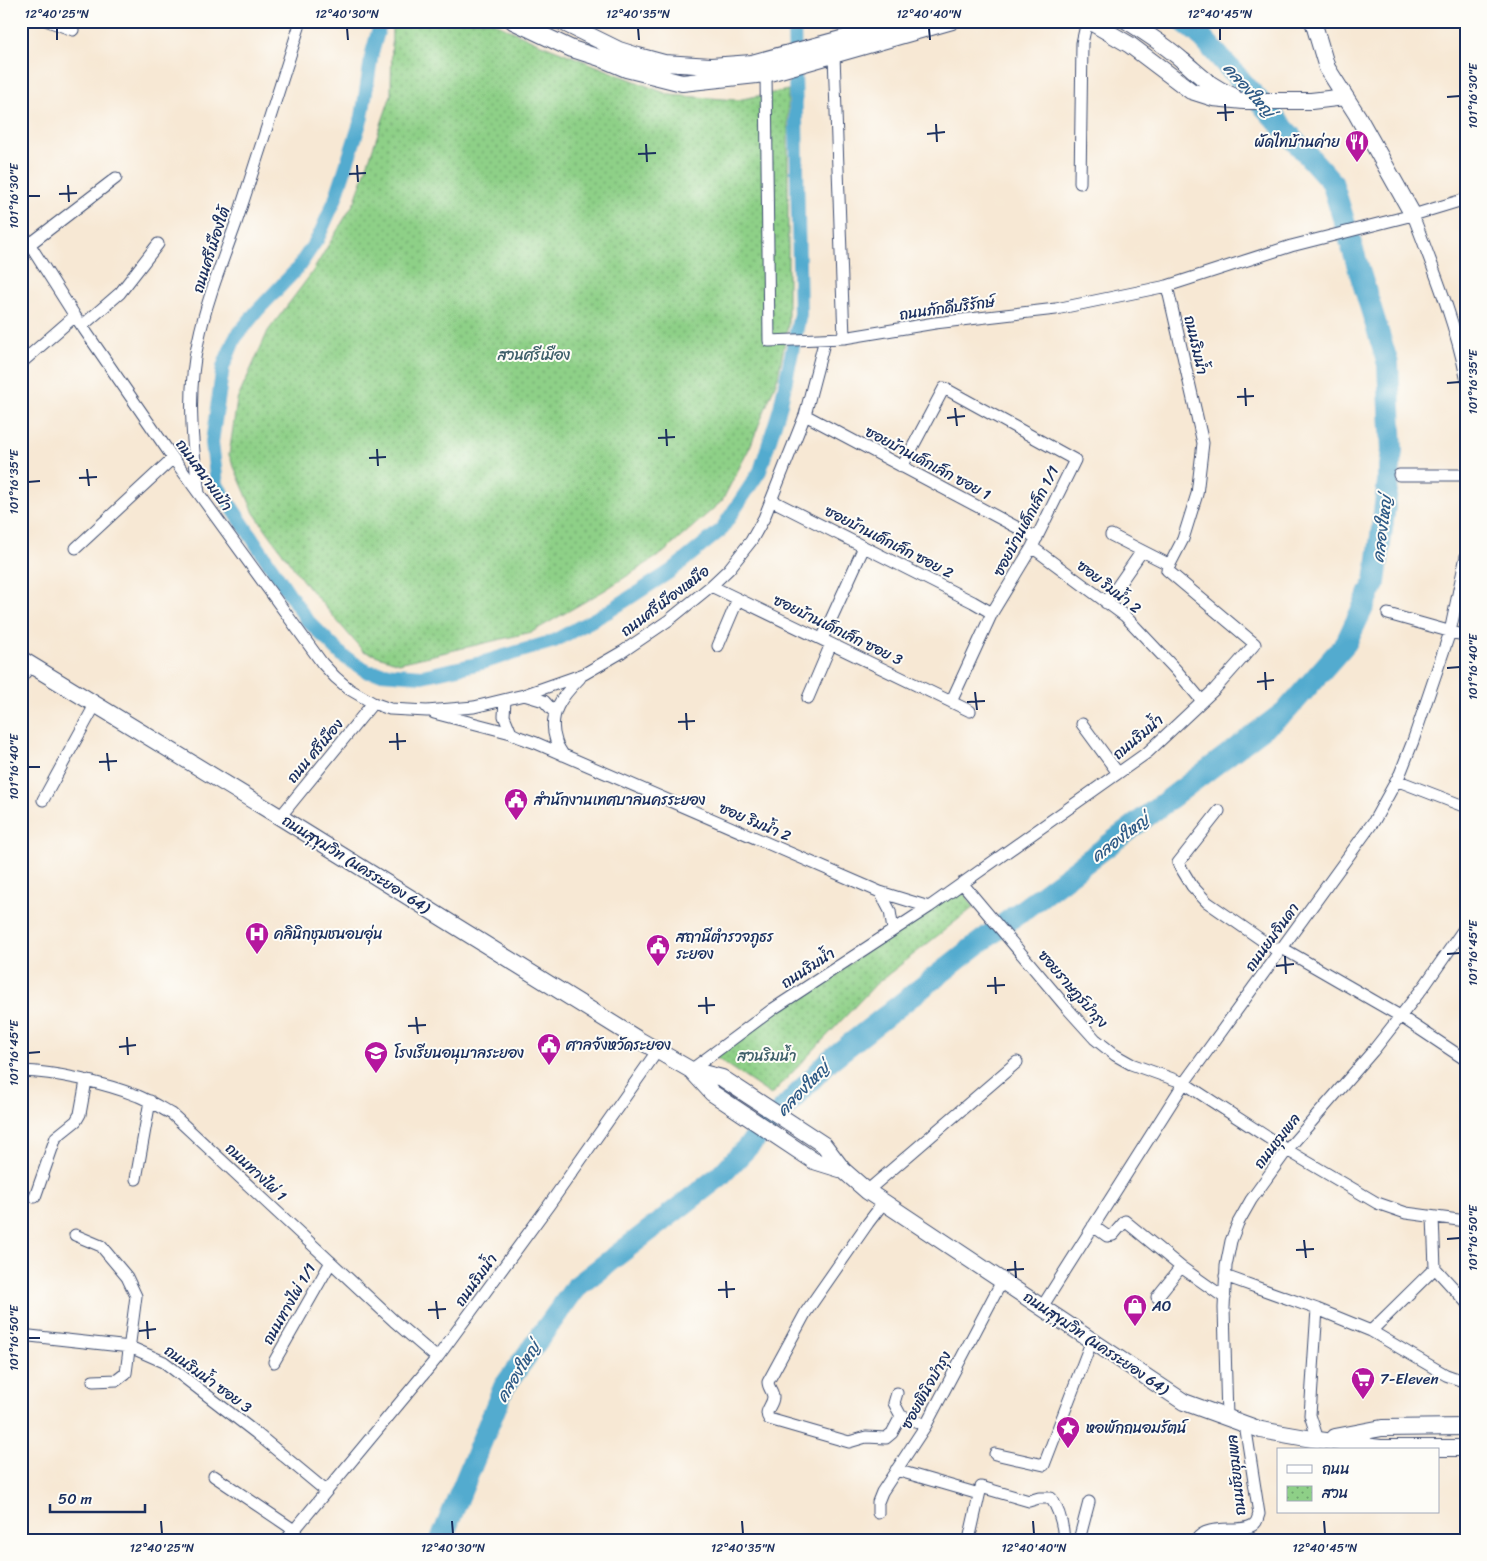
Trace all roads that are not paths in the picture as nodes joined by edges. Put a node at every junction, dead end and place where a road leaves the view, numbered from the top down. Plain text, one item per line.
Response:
1 (48, 21) edge
2 (301, 21) edge
3 (513, 21) edge
4 (560, 21) edge
5 (908, 21) edge
6 (952, 21) edge
7 (1088, 21) edge
8 (1127, 21) edge
9 (1313, 21) edge
10 (543, 28) edge
11 (73, 30) dead end
12 (1163, 46) junction
13 (812, 54) junction
14 (834, 55) junction
15 (1150, 60) junction
16 (769, 68) junction
17 (1345, 97) junction
18 (1244, 101) junction
19 (116, 178) dead end
20 (1080, 182) dead end
21 (1466, 199) edge
22 (1413, 215) junction
23 (21, 231) edge
24 (30, 244) junction
25 (158, 244) dead end
26 (1167, 286) junction
27 (78, 321) junction
28 (819, 338) junction
29 (844, 338) junction
30 (21, 363) edge
31 (1466, 377) edge
32 (805, 414) junction
33 (173, 458) junction
34 (902, 467) junction
35 (1399, 474) dead end
36 (1466, 475) edge
37 (200, 496) junction
38 (771, 500) junction
39 (1111, 535) dead end
40 (1034, 542) junction
41 (864, 547) junction
42 (76, 548) dead end
43 (1142, 551) junction
44 (1466, 556) edge
45 (1170, 565) junction
46 (712, 586) junction
47 (738, 599) junction
48 (1106, 603) junction
49 (992, 613) junction
50 (1388, 614) dead end
51 (1450, 632) junction
52 (1466, 636) edge
53 (826, 642) junction
54 (718, 646) dead end
55 (24, 667) edge
56 (584, 674) junction
57 (524, 695) junction
58 (808, 698) dead end
59 (505, 700) junction
60 (1202, 701) junction
61 (951, 702) junction
62 (373, 704) junction
63 (95, 705) junction
64 (390, 709) joint
65 (427, 711) junction
66 (970, 711) dead end
67 (554, 718) junction
68 (1082, 724) dead end
69 (511, 733) junction
70 (536, 743) junction
71 (563, 755) junction
72 (1118, 773) junction
73 (1396, 780) junction
74 (43, 800) dead end
75 (1466, 807) edge
76 (1219, 811) dead end
77 (280, 817) junction
78 (962, 883) junction
79 (880, 892) junction
80 (929, 906) junction
81 (1466, 926) edge
82 (893, 930) junction
83 (1280, 950) junction
84 (1400, 1016) junction
85 (658, 1050) junction
86 (1466, 1060) edge
87 (1017, 1062) dead end
88 (692, 1070) junction
89 (21, 1071) edge
90 (86, 1081) junction
91 (1184, 1082) junction
92 (150, 1101) junction
93 (1287, 1150) junction
94 (843, 1170) junction
95 (136, 1179) dead end
96 (867, 1191) junction
97 (35, 1197) dead end
98 (884, 1202) junction
99 (1433, 1217) junction
100 (1466, 1221) edge
101 (1094, 1226) junction
102 (75, 1235) dead end
103 (331, 1262) junction
104 (1181, 1267) junction
105 (1435, 1268) junction
106 (1225, 1276) junction
107 (1002, 1281) junction
108 (1157, 1297) dead end
109 (1225, 1298) junction
110 (1466, 1302) edge
111 (1042, 1307) junction
112 (1317, 1309) junction
113 (1371, 1331) junction
114 (21, 1335) edge
115 (1092, 1340) junction
116 (130, 1347) junction
117 (437, 1358) junction
118 (274, 1362) dead end
119 (92, 1381) dead end
120 (1466, 1382) edge
121 (897, 1393) dead end
122 (901, 1416) junction
123 (1227, 1418) junction
124 (926, 1424) junction
125 (1245, 1424) junction
126 (1466, 1427) edge
127 (1318, 1440) junction
128 (1466, 1448) edge
129 (995, 1454) dead end
130 (896, 1470) junction
131 (214, 1476) dead end
132 (326, 1491) junction
133 (979, 1494) junction
134 (1089, 1502) dead end
135 (878, 1513) dead end
136 (294, 1530) junction
137 (286, 1540) edge
138 (969, 1540) edge
139 (1064, 1540) edge
140 (1079, 1540) edge
141 (1196, 1540) edge

1 - 11 street
2 - 37 street, ถนนศรีเมืองใต้
3 - 10 street
4 - 16 street
5 - 13 street
6 - 14 street
7 - 15 street
7 - 20 street
8 - 12 street
9 - 17 street
10 - 16 street
12 - 15 street
12 - 18 street
13 - 14 street
13 - 16 street
14 - 29 street
15 - 18 street
16 - 28 street, ถนนภักดีบริรักษ์
17 - 18 street
17 - 22 street
19 - 24 street
21 - 22 street, ถนนภักดีบริรักษ์
22 - 26 street, ถนนภักดีบริรักษ์
22 - 31 street
23 - 24 street, ถนนสนามเป้า
24 - 27 street, ถนนสนามเป้า
25 - 27 street
26 - 29 street, ถนนภักดีบริรักษ์
26 - 45 street, ถนนริมน้ำ
27 - 30 street
27 - 33 street, ถนนสนามเป้า
28 - 29 street, ถนนภักดีบริรักษ์
28 - 32 street, ถนนศรีเมืองเหนือ
32 - 34 street, ซอยบ้านเด็กเล็ก ซอย 1
32 - 38 street, ถนนศรีเมืองเหนือ
33 - 37 street, ถนนสนามเป้า
33 - 42 street
34 - 40 street, ซอยบ้านเด็กเล็ก ซอย 1
34 - 40 street, ซอยบ้านเด็กเล็ก 1/1
35 - 36 street
37 - 62 street, ถนนสนามเป้า
38 - 41 street, ซอยบ้านเด็กเล็ก ซอย 2
38 - 46 street, ถนนศรีเมืองเหนือ
39 - 43 street
40 - 48 street, ซอย ริมน้ำ 2
40 - 49 street, ซอยบ้านเด็กเล็ก 1/1
41 - 49 street, ซอยบ้านเด็กเล็ก ซอย 2
41 - 53 street
43 - 45 street
43 - 48 street
44 - 51 street, ถนนยมจินดา
45 - 60 street, ถนนริมน้ำ
46 - 47 street, ซอยบ้านเด็กเล็ก ซอย 3
46 - 56 street, ถนนศรีเมืองเหนือ
47 - 53 street, ซอยบ้านเด็กเล็ก ซอย 3
47 - 54 street
48 - 60 street, ซอย ริมน้ำ 2
49 - 61 street, ซอยบ้านเด็กเล็ก 1/1
50 - 51 street
51 - 52 street
51 - 73 street, ถนนยมจินดา
53 - 58 street
53 - 61 street, ซอยบ้านเด็กเล็ก ซอย 3
55 - 63 street, ถนนสุขุมวิท (นครระยอง 64)
56 - 57 street, ถนนศรีเมืองเหนือ
56 - 67 street
57 - 59 street, ถนนศรีเมืองเหนือ
57 - 67 street
59 - 65 street, ถนนศรีเมืองเหนือ
59 - 69 street
60 - 72 street, ถนนริมน้ำ
61 - 66 street, ซอยบ้านเด็กเล็ก ซอย 3
62 - 64 street, ถนนสนามเป้า
62 - 77 street, ถนน ศรีเมือง
63 - 74 street
63 - 77 street, ถนนสุขุมวิท (นครระยอง 64)
64 - 65 street, ถนนศรีเมืองเหนือ
65 - 69 street, ซอย ริมน้ำ 2
67 - 70 street
67 - 71 street
68 - 72 street
69 - 70 street, ซอย ริมน้ำ 2
70 - 71 street, ซอย ริมน้ำ 2
71 - 79 street, ซอย ริมน้ำ 2
72 - 78 street, ถนนริมน้ำ
73 - 75 street
73 - 83 street, ถนนยมจินดา
76 - 83 street
77 - 85 street, ถนนสุขุมวิท (นครระยอง 64)
78 - 80 street, ถนนริมน้ำ
78 - 91 street, ซอยราษฎร์บำรุง
79 - 80 street, ซอย ริมน้ำ 2
79 - 82 street
80 - 82 street, ถนนริมน้ำ
81 - 84 street, ถนนชุมพล
82 - 88 street, ถนนริมน้ำ
83 - 84 street
83 - 91 street, ถนนยมจินดา
84 - 86 street
84 - 93 street, ถนนชุมพล
85 - 88 street, ถนนสุขุมวิท (นครระยอง 64)
85 - 117 street, ถนนริมน้ำ
87 - 96 street
88 - 94 street, ถนนสุขุมวิท (นครระยอง 64)
88 - 94 street, ถนนสุขุมวิท (นครระยอง 64)
89 - 90 street, ถนนทางไผ่ 1
90 - 92 street, ถนนทางไผ่ 1
90 - 97 street
91 - 93 street, ซอยราษฎร์บำรุง
91 - 101 street, ถนนยมจินดา
92 - 95 street
92 - 103 street, ถนนทางไผ่ 1
93 - 99 street, ซอยราษฎร์บำรุง
93 - 106 street, ถนนชุมพล
94 - 96 street, ถนนสุขุมวิท (นครระยอง 64)
96 - 98 street, ถนนสุขุมวิท (นครระยอง 64)
98 - 107 street, ถนนสุขุมวิท (นครระยอง 64)
98 - 122 street
99 - 100 street, ซอยราษฎร์บำรุง
99 - 105 street
101 - 104 street
101 - 111 street, ถนนยมจินดา
102 - 116 street
103 - 117 street, ถนนทางไผ่ 1
103 - 118 street, ถนนทางไผ่ 1/1
104 - 108 street
104 - 109 street
105 - 110 street
105 - 113 street
106 - 109 street, ถนนชุมพล
106 - 112 street
107 - 111 street, ถนนสุขุมวิท (นครระยอง 64)
107 - 124 street, ซอยพินิจบำรุง
109 - 123 street, ถนนชุมพล
111 - 115 street, ถนนสุขุมวิท (นครระยอง 64)
112 - 113 street
112 - 127 street
113 - 120 street
114 - 116 street, ถนนริมน้ำ ซอย 3
115 - 123 street, ถนนสุขุมวิท (นครระยอง 64)
115 - 129 street
116 - 119 street
116 - 132 street, ถนนริมน้ำ ซอย 3
117 - 132 street, ถนนริมน้ำ
121 - 122 street
122 - 124 street
123 - 125 street, ถนนสุขุมวิท (นครระยอง 64)
124 - 130 street, ซอยพินิจบำรุง
125 - 127 street, ถนนสุขุมวิท (นครระยอง 64)
125 - 141 street, ถนนชัยชุมพล
126 - 127 street, ถนนสุขุมวิท (นครระยอง 64)
127 - 128 street, ถนนสุขุมวิท (นครระยอง 64)
130 - 133 street
130 - 135 street, ซอยพินิจบำรุง
131 - 136 street
132 - 136 street, ถนนริมน้ำ
133 - 138 street
133 - 139 street
134 - 140 street
136 - 137 street, ถนนริมน้ำ

